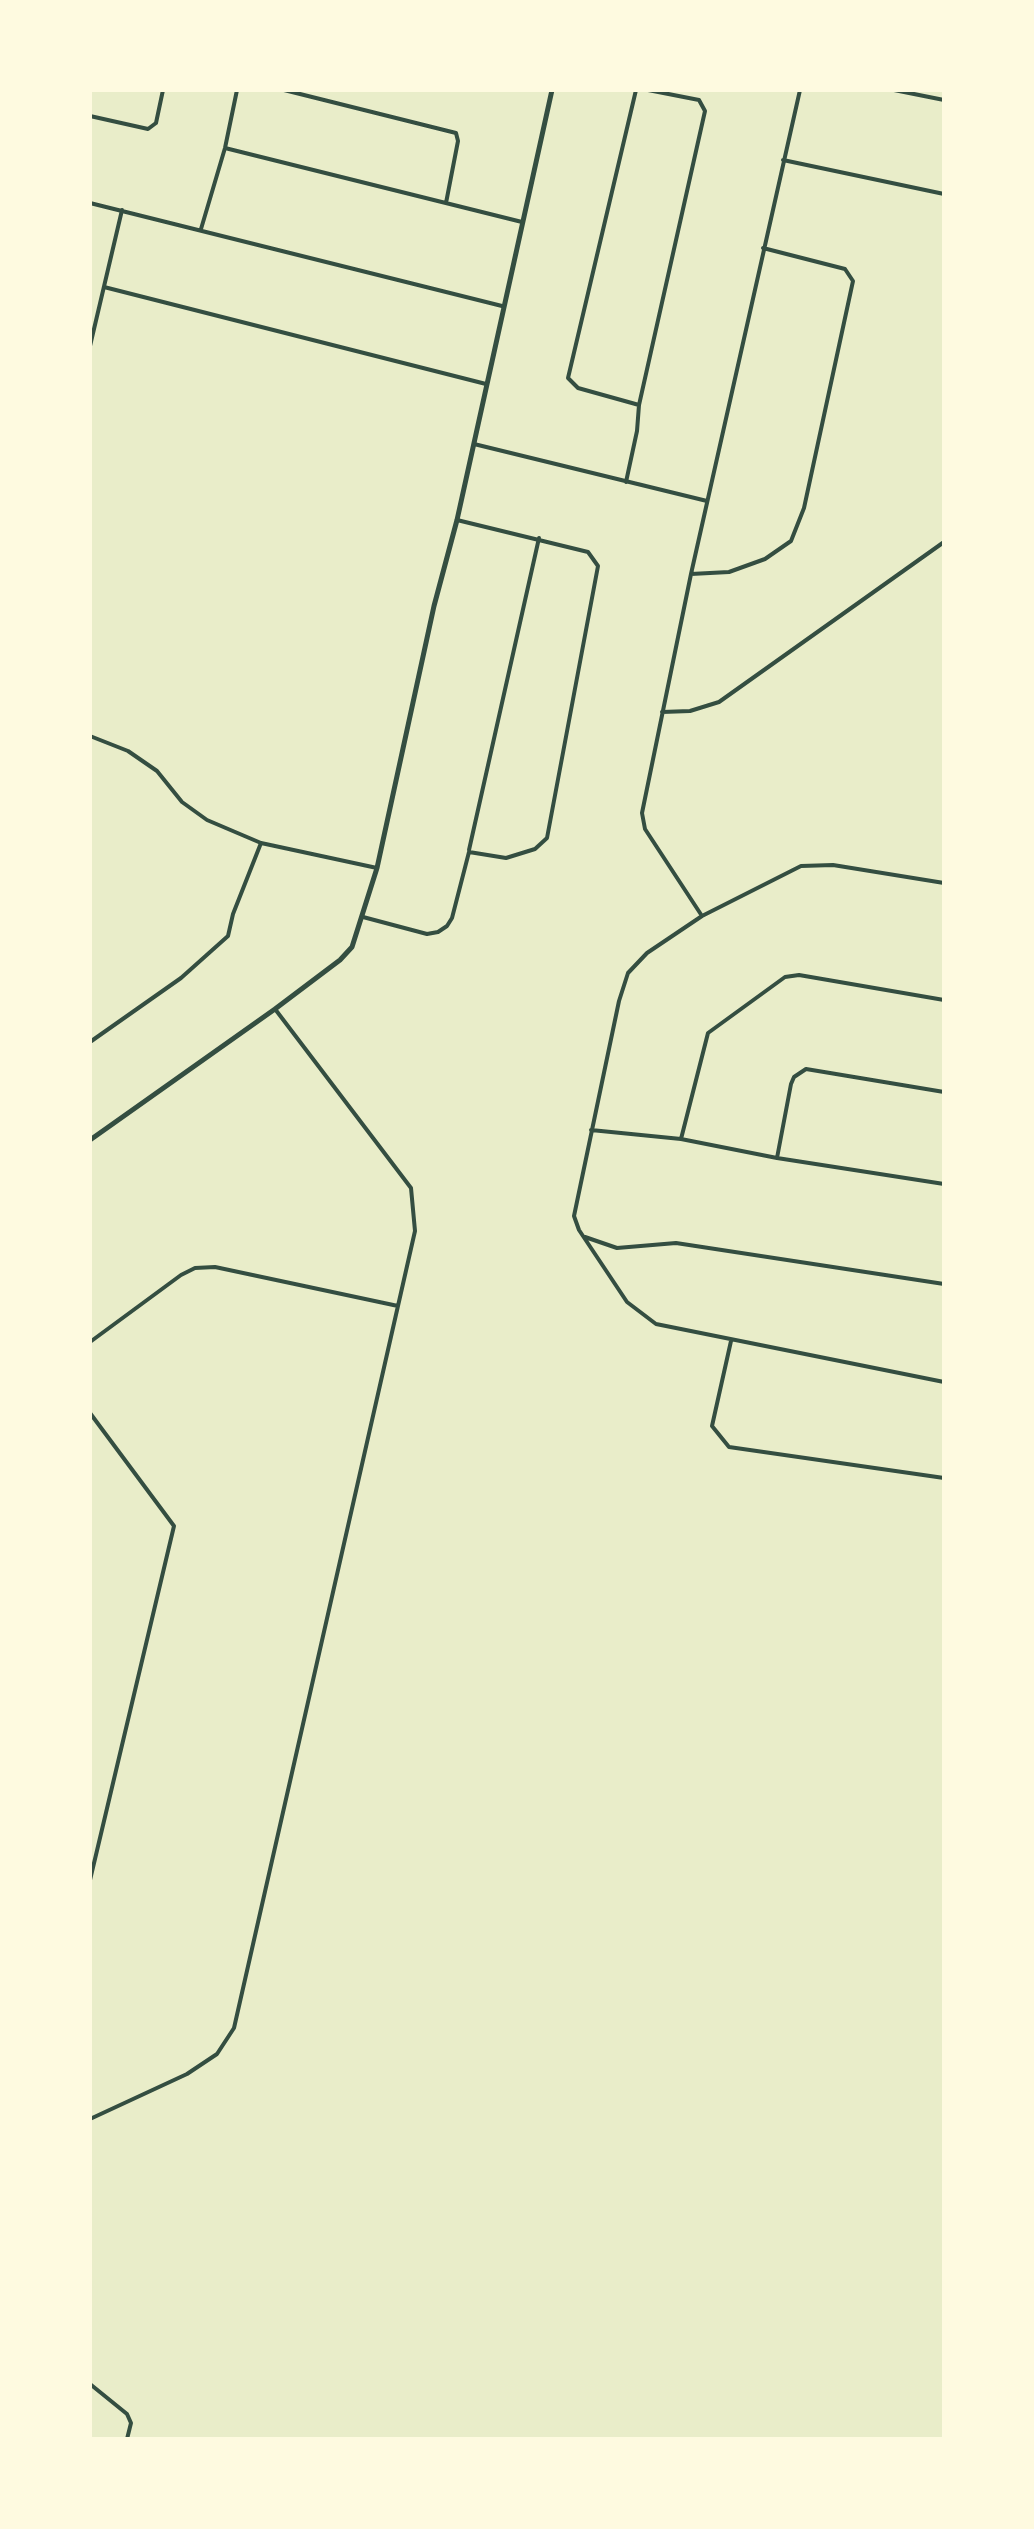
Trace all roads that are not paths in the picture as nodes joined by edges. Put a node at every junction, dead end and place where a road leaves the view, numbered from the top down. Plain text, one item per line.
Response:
1 (163, 90) edge
2 (236, 90) edge
3 (284, 90) edge
4 (552, 90) edge
5 (636, 90) edge
6 (648, 90) edge
7 (800, 90) edge
8 (894, 90) edge
9 (944, 100) edge
10 (90, 116) edge
11 (225, 148) junction
12 (783, 160) junction
13 (944, 194) edge
14 (90, 203) edge
15 (446, 203) junction
16 (122, 210) junction
17 (522, 222) junction
18 (201, 230) junction
19 (763, 248) junction
20 (104, 288) junction
21 (503, 306) junction
22 (90, 346) edge
23 (486, 384) junction
24 (639, 404) junction
25 (473, 444) junction
26 (626, 482) junction
27 (708, 501) junction
28 (457, 520) junction
29 (539, 538) junction
30 (944, 542) edge
31 (691, 574) junction
32 (662, 712) junction
33 (90, 736) edge
34 (261, 844) junction
35 (469, 852) junction
36 (378, 868) junction
37 (944, 883) edge
38 (702, 916) junction
39 (363, 917) junction
40 (944, 1000) edge
41 (276, 1009) junction
42 (90, 1042) edge
43 (944, 1092) edge
44 (591, 1130) junction
45 (681, 1139) junction
46 (90, 1140) edge
47 (778, 1158) junction
48 (944, 1184) edge
49 (585, 1238) junction
50 (944, 1284) edge
51 (398, 1306) junction
52 (731, 1341) junction
53 (90, 1342) edge
54 (944, 1382) edge
55 (90, 1413) edge
56 (944, 1478) edge
57 (90, 1880) edge
58 (90, 2119) edge
59 (90, 2384) edge
60 (127, 2439) edge

1 - 10 street
2 - 11 street
3 - 15 street
4 - 17 street
5 - 24 street
6 - 24 street
7 - 12 street
8 - 9 street
11 - 15 street
11 - 18 street
12 - 13 street
12 - 19 street
14 - 16 street
15 - 17 street
16 - 18 street
16 - 20 street
17 - 21 street
18 - 21 street
19 - 27 street
19 - 31 street
20 - 22 street
20 - 23 street
21 - 23 street
23 - 25 street
24 - 26 street
25 - 26 street
25 - 28 street
26 - 27 street
27 - 31 street
28 - 29 street
28 - 36 street
29 - 35 street
29 - 35 street
30 - 32 street
31 - 32 street
32 - 38 street
33 - 34 street
34 - 36 street
34 - 42 street
35 - 39 street
36 - 39 street
37 - 38 street
38 - 44 street
39 - 41 street
40 - 45 street
41 - 46 street
41 - 51 street
43 - 47 street
44 - 45 street
44 - 49 street
45 - 47 street
47 - 48 street
49 - 50 street
49 - 52 street
51 - 53 street
51 - 58 street
52 - 54 street
52 - 56 street
55 - 57 street
59 - 60 street

